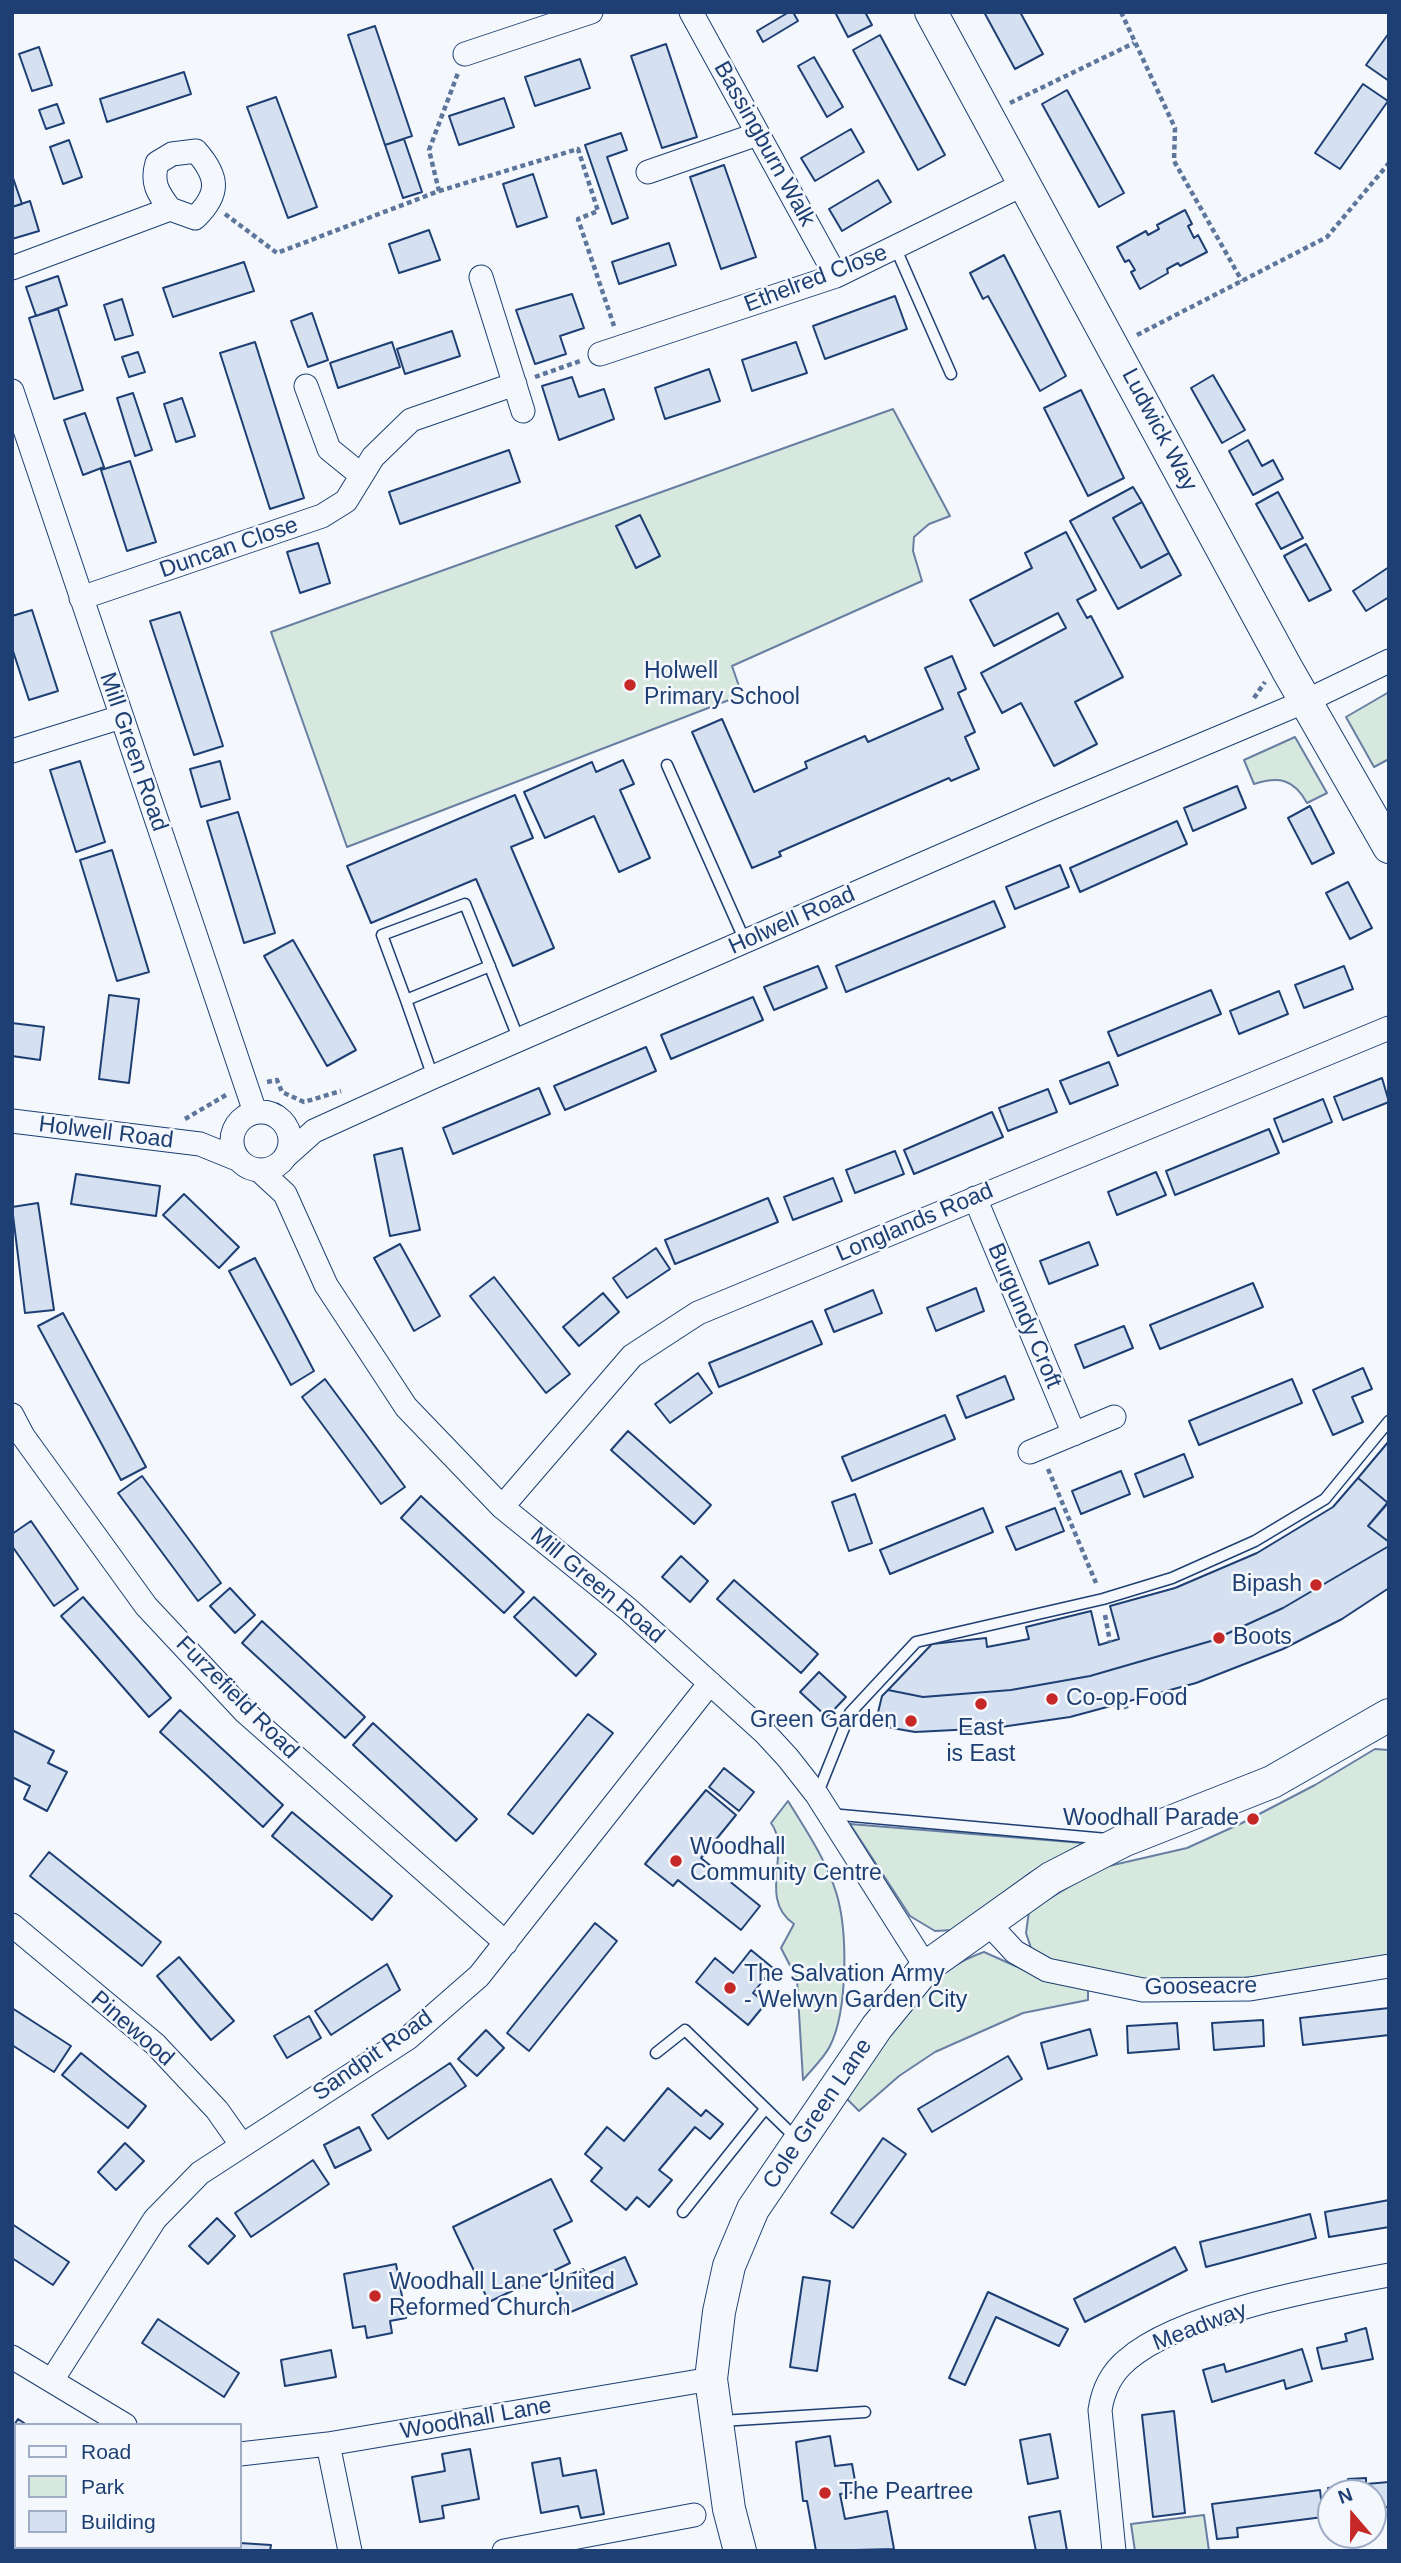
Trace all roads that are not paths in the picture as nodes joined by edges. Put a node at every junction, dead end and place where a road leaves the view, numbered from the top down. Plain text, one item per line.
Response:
1 (592, 12) edge
2 (691, 12) edge
3 (931, 12) edge
4 (465, 54) road end
5 (758, 134) junction
6 (648, 172) dead end
7 (1024, 184) junction
8 (170, 209) junction
9 (896, 249) junction
10 (12, 268) edge
11 (836, 276) junction
12 (481, 277) dead end
13 (610, 351) road end
14 (951, 374) dead end
15 (515, 384) junction
16 (306, 386) dead end
17 (12, 391) edge
18 (523, 411) dead end
19 (361, 475) junction
20 (81, 598) junction
21 (1389, 661) edge
22 (1306, 701) junction
23 (121, 717) junction
24 (12, 751) edge
25 (667, 765) dead end
26 (1389, 847) edge
27 (745, 942) junction
28 (490, 966) junction
29 (406, 1000) junction
30 (1389, 1028) edge
31 (519, 1040) junction
32 (433, 1077) junction
33 (246, 1117) junction
34 (12, 1121) edge
35 (200, 1144) junction
36 (285, 1157) junction
37 (237, 1159) junction
38 (259, 1170) junction
39 (285, 1194) junction
40 (975, 1198) junction
41 (12, 1415) edge
42 (1114, 1418) dead end
43 (1389, 1421) edge
44 (1074, 1434) junction
45 (17, 1438) edge
46 (1035, 1450) road end
47 (502, 1507) junction
48 (710, 1683) junction
49 (1387, 1719) edge
50 (822, 1805) junction
51 (1125, 1840) junction
52 (989, 1924) junction
53 (12, 1925) edge
54 (506, 1943) junction
55 (1389, 1966) edge
56 (926, 1967) junction
57 (656, 2053) dead end
58 (765, 2109) junction
59 (799, 2141) junction
60 (241, 2144) junction
61 (683, 2212) dead end
62 (1389, 2275) edge
63 (12, 2357) edge
64 (711, 2379) junction
65 (52, 2380) junction
66 (865, 2412) dead end
67 (715, 2421) junction
68 (122, 2423) edge
69 (328, 2444) junction
70 (242, 2454) edge
71 (694, 2515) dead end
72 (350, 2551) edge
73 (504, 2551) edge
74 (740, 2551) edge
75 (1114, 2551) edge

1 - 4 street
2 - 5 street, Bassingburn Walk
3 - 7 street, Ludwick Way
5 - 6 street
5 - 11 street, Bassingburn Walk
7 - 9 street, Ethelred Close
7 - 22 street, Ludwick Way
8 - 8 street
8 - 10 street
9 - 11 street, Ethelred Close
9 - 14 lane
11 - 13 street, Ethelred Close
12 - 15 street
15 - 18 street
15 - 19 street, Duncan Close
16 - 19 street
17 - 20 street, Mill Green Road
19 - 20 street, Duncan Close
20 - 23 street, Mill Green Road
21 - 22 street, Holwell Road
22 - 26 street, Ludwick Way
22 - 27 street, Holwell Road
23 - 24 street
23 - 33 street, Mill Green Road
25 - 27 lane
27 - 31 street, Holwell Road
28 - 29 lane
28 - 29 lane
28 - 31 lane
29 - 32 lane
30 - 40 street, Longlands Road
31 - 32 street, Holwell Road
32 - 36 street, Holwell Road
33 - 35 street, Holwell Road
33 - 36 street
33 - 37 street
34 - 35 street, Holwell Road
35 - 37 street, Holwell Road
36 - 38 street
36 - 39 street, Mill Green Road
37 - 38 street
38 - 39 street, Mill Green Road
39 - 47 street, Mill Green Road
40 - 44 street, Burgundy Croft
40 - 47 street, Longlands Road
41 - 45 street, Furzefield Road
42 - 44 street
43 - 50 lane
44 - 46 street
45 - 54 street, Furzefield Road
47 - 48 street, Mill Green Road
48 - 50 street, Mill Green Road
48 - 54 street, Sandpit Road
49 - 51 street, Cole Green Lane
50 - 51 lane
50 - 56 street, Mill Green Road
51 - 52 street, Cole Green Lane
52 - 55 street, Gooseacre
52 - 56 street, Cole Green Lane
53 - 60 street, Pinewood
54 - 60 street, Sandpit Road
56 - 59 street, Cole Green Lane
57 - 58 lane
58 - 59 lane
58 - 61 lane
59 - 64 street, Cole Green Lane
60 - 65 street, Sandpit Road
62 - 75 street, Meadway
63 - 65 street
64 - 67 street, Cole Green Lane
64 - 69 street, Woodhall Lane
65 - 68 street
66 - 67 lane
67 - 74 street, Cole Green Lane
69 - 70 street, Woodhall Lane
69 - 72 street
71 - 73 street

